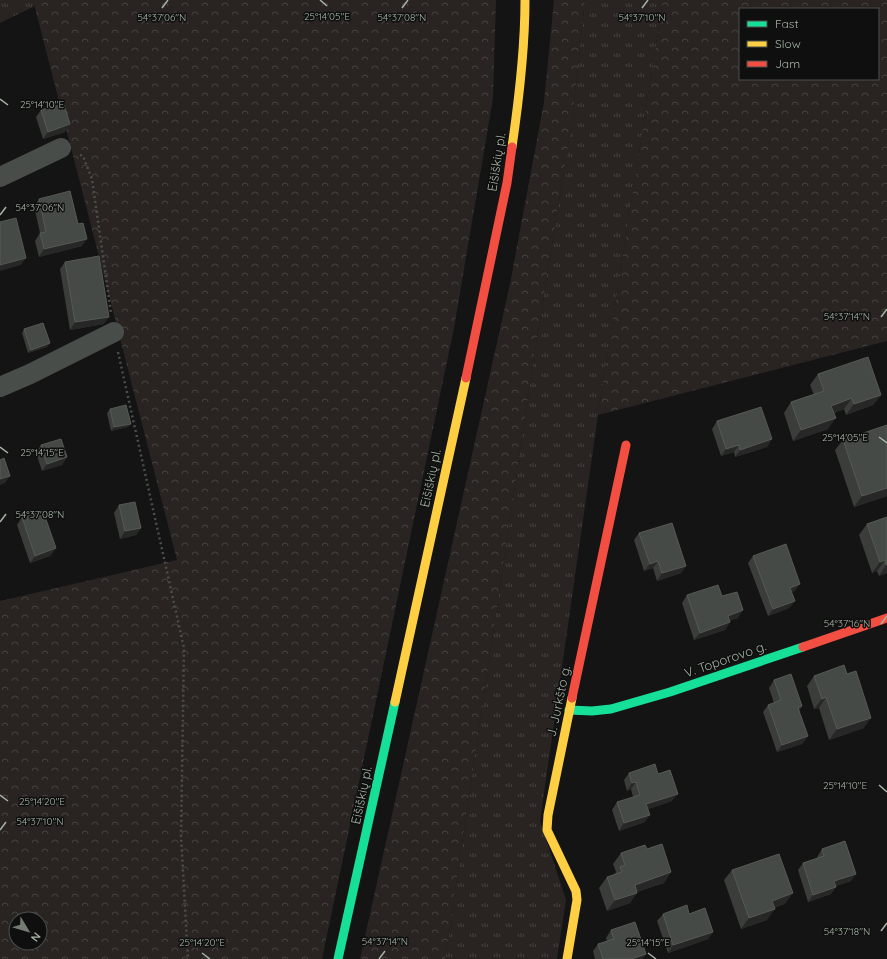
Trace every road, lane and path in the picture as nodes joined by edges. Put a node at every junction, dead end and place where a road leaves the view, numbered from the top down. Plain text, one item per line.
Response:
1 (525, 0) edge
2 (61, 148) joint
3 (0, 177) edge
4 (114, 332) junction
5 (0, 386) edge
6 (626, 444) dead end
7 (887, 618) edge
8 (569, 710) junction
9 (188, 959) edge
10 (338, 959) edge
11 (567, 959) edge

1 - 10 main road, Eišiškių pl.
2 - 3 street
2 - 4 path
4 - 5 street
4 - 9 path
6 - 8 main road, J. Jurkšto g.
7 - 8 main road, V. Toporovo g.
8 - 11 main road, J. Jurkšto g.

